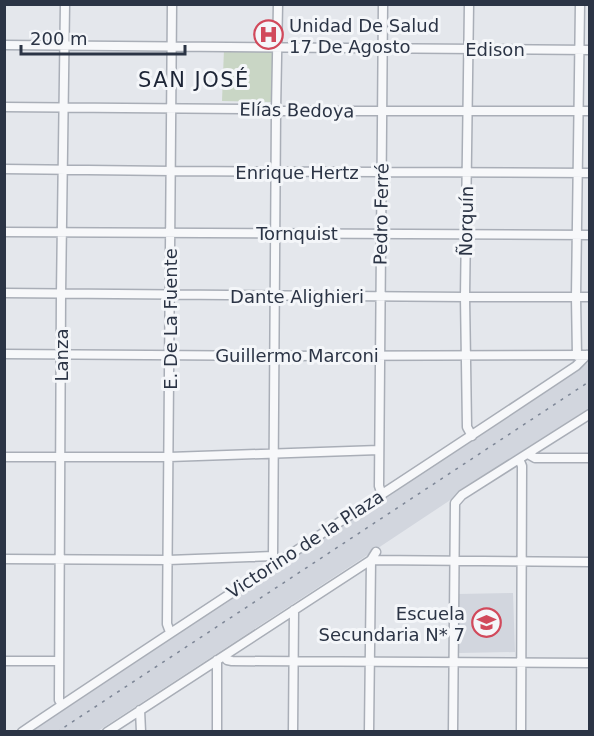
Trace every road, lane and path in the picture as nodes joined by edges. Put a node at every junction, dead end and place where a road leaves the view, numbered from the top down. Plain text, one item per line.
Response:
1 (65, 4) edge
2 (172, 4) edge
3 (278, 4) edge
4 (383, 4) edge
5 (469, 4) edge
6 (580, 4) edge
7 (4, 45) edge
8 (64, 46) junction
9 (171, 46) junction
10 (277, 47) junction
11 (383, 48) junction
12 (469, 50) junction
13 (585, 50) edge
14 (4, 107) edge
15 (63, 108) junction
16 (171, 109) junction
17 (382, 110) junction
18 (276, 111) junction
19 (467, 111) junction
20 (579, 111) junction
21 (590, 111) edge
22 (4, 169) edge
23 (63, 169) junction
24 (171, 171) junction
25 (276, 172) junction
26 (382, 172) junction
27 (467, 173) junction
28 (578, 173) junction
29 (590, 173) edge
30 (4, 232) edge
31 (62, 232) junction
32 (170, 233) junction
33 (276, 233) junction
34 (381, 234) junction
35 (466, 234) junction
36 (577, 235) junction
37 (590, 235) edge
38 (4, 293) edge
39 (61, 294) junction
40 (169, 295) junction
41 (275, 295) junction
42 (380, 296) junction
43 (465, 297) junction
44 (576, 297) junction
45 (590, 297) edge
46 (4, 354) edge
47 (62, 354) junction
48 (169, 355) junction
49 (380, 355) junction
50 (588, 355) edge
51 (275, 356) junction
52 (465, 356) junction
53 (577, 356) junction
54 (590, 414) edge
55 (471, 436) junction
56 (379, 450) junction
57 (274, 454) junction
58 (524, 456) junction
59 (4, 457) edge
60 (60, 457) junction
61 (169, 457) junction
62 (590, 458) edge
63 (382, 495) junction
64 (376, 552) dead end
65 (4, 559) edge
66 (60, 560) junction
67 (168, 560) junction
68 (274, 560) junction
69 (371, 560) junction
70 (454, 560) junction
71 (521, 560) junction
72 (590, 561) edge
73 (294, 610) junction
74 (170, 632) junction
75 (220, 658) junction
76 (4, 660) edge
77 (59, 661) junction
78 (293, 662) junction
79 (369, 662) junction
80 (453, 663) junction
81 (521, 663) junction
82 (590, 663) edge
83 (62, 705) junction
84 (140, 710) junction
85 (22, 732) edge
86 (107, 732) edge
87 (141, 732) edge
88 (217, 732) edge
89 (293, 732) edge
90 (369, 732) edge
91 (453, 732) edge
92 (521, 732) edge

1 - 8 street, Lanza
2 - 9 street, E. De La Fuente
3 - 10 street
4 - 11 street, Pedro Ferré
5 - 12 street, Ñorquín
6 - 13 street
7 - 8 street, Edison
8 - 9 street, Edison
8 - 15 street, Lanza
9 - 10 street, Edison
9 - 16 street, E. De La Fuente
10 - 11 street, Edison
10 - 18 street
11 - 12 street, Edison
11 - 17 street, Pedro Ferré
12 - 13 street, Edison
12 - 19 street, Ñorquín
13 - 20 street
14 - 15 street, Elías Bedoya
15 - 16 street, Elías Bedoya
15 - 23 street, Lanza
16 - 18 street, Elías Bedoya
16 - 24 street, E. De La Fuente
17 - 18 street, Elías Bedoya
17 - 19 street, Elías Bedoya
17 - 26 street, Pedro Ferré
18 - 25 street
19 - 20 street, Elías Bedoya
19 - 27 street, Ñorquín
20 - 21 street, Elías Bedoya
20 - 28 street
22 - 23 street, Enrique Hertz
23 - 24 street, Enrique Hertz
23 - 31 street, Lanza
24 - 25 street, Enrique Hertz
24 - 32 street, E. De La Fuente
25 - 26 street, Enrique Hertz
25 - 33 street
26 - 27 street, Enrique Hertz
26 - 34 street, Pedro Ferré
27 - 28 street, Enrique Hertz
27 - 35 street, Ñorquín
28 - 29 street, Enrique Hertz
28 - 36 street
30 - 31 street, Tornquist
31 - 32 street, Tornquist
31 - 39 street, Lanza
32 - 33 street, Tornquist
32 - 40 street, E. De La Fuente
33 - 34 street, Tornquist
33 - 41 street
34 - 35 street, Tornquist
34 - 42 street, Pedro Ferré
35 - 36 street, Tornquist
35 - 43 street, Ñorquín
36 - 37 street, Tornquist
36 - 44 street
38 - 39 street, Dante Alighieri
39 - 40 street, Dante Alighieri
39 - 47 street, Lanza
40 - 41 street, Dante Alighieri
40 - 48 street, E. De La Fuente
41 - 42 street, Dante Alighieri
41 - 51 street
42 - 43 street, Dante Alighieri
42 - 49 street, Pedro Ferré
43 - 44 street, Dante Alighieri
43 - 52 street, Ñorquín
44 - 45 street, Dante Alighieri
44 - 53 street
46 - 47 street, Guillermo Marconi
47 - 48 street, Guillermo Marconi
47 - 60 street, Lanza
48 - 51 street, Guillermo Marconi
48 - 61 street, E. De La Fuente
49 - 51 street, Guillermo Marconi
49 - 52 street, Guillermo Marconi
49 - 56 street, Pedro Ferré
50 - 53 street, Guillermo Marconi
50 - 55 street, Victorino de la Plaza
51 - 57 street
52 - 53 street, Guillermo Marconi
52 - 55 street, Ñorquín
54 - 58 street
55 - 63 street, Victorino de la Plaza
56 - 57 street
56 - 63 street, Pedro Ferré
57 - 61 street
57 - 68 street
58 - 62 street
58 - 70 street
58 - 71 street
59 - 60 street
60 - 61 street
60 - 66 street, Lanza
61 - 67 street, E. De La Fuente
63 - 68 street, Victorino de la Plaza
64 - 69 street
65 - 66 street
66 - 67 street
66 - 77 street, Lanza
67 - 68 street
67 - 74 street, E. De La Fuente
68 - 74 street, Victorino de la Plaza
69 - 70 street
69 - 73 street
69 - 79 street
70 - 71 street
70 - 80 street
71 - 72 street
71 - 81 street
73 - 75 street
73 - 78 street
74 - 83 street, Victorino de la Plaza
75 - 78 street
75 - 84 street
75 - 88 street
76 - 77 street
77 - 83 street, Lanza
78 - 79 street
78 - 89 street
79 - 80 street
79 - 90 street
80 - 81 street
80 - 91 street
81 - 82 street
81 - 92 street
83 - 85 street, Victorino de la Plaza
84 - 86 street
84 - 87 street

